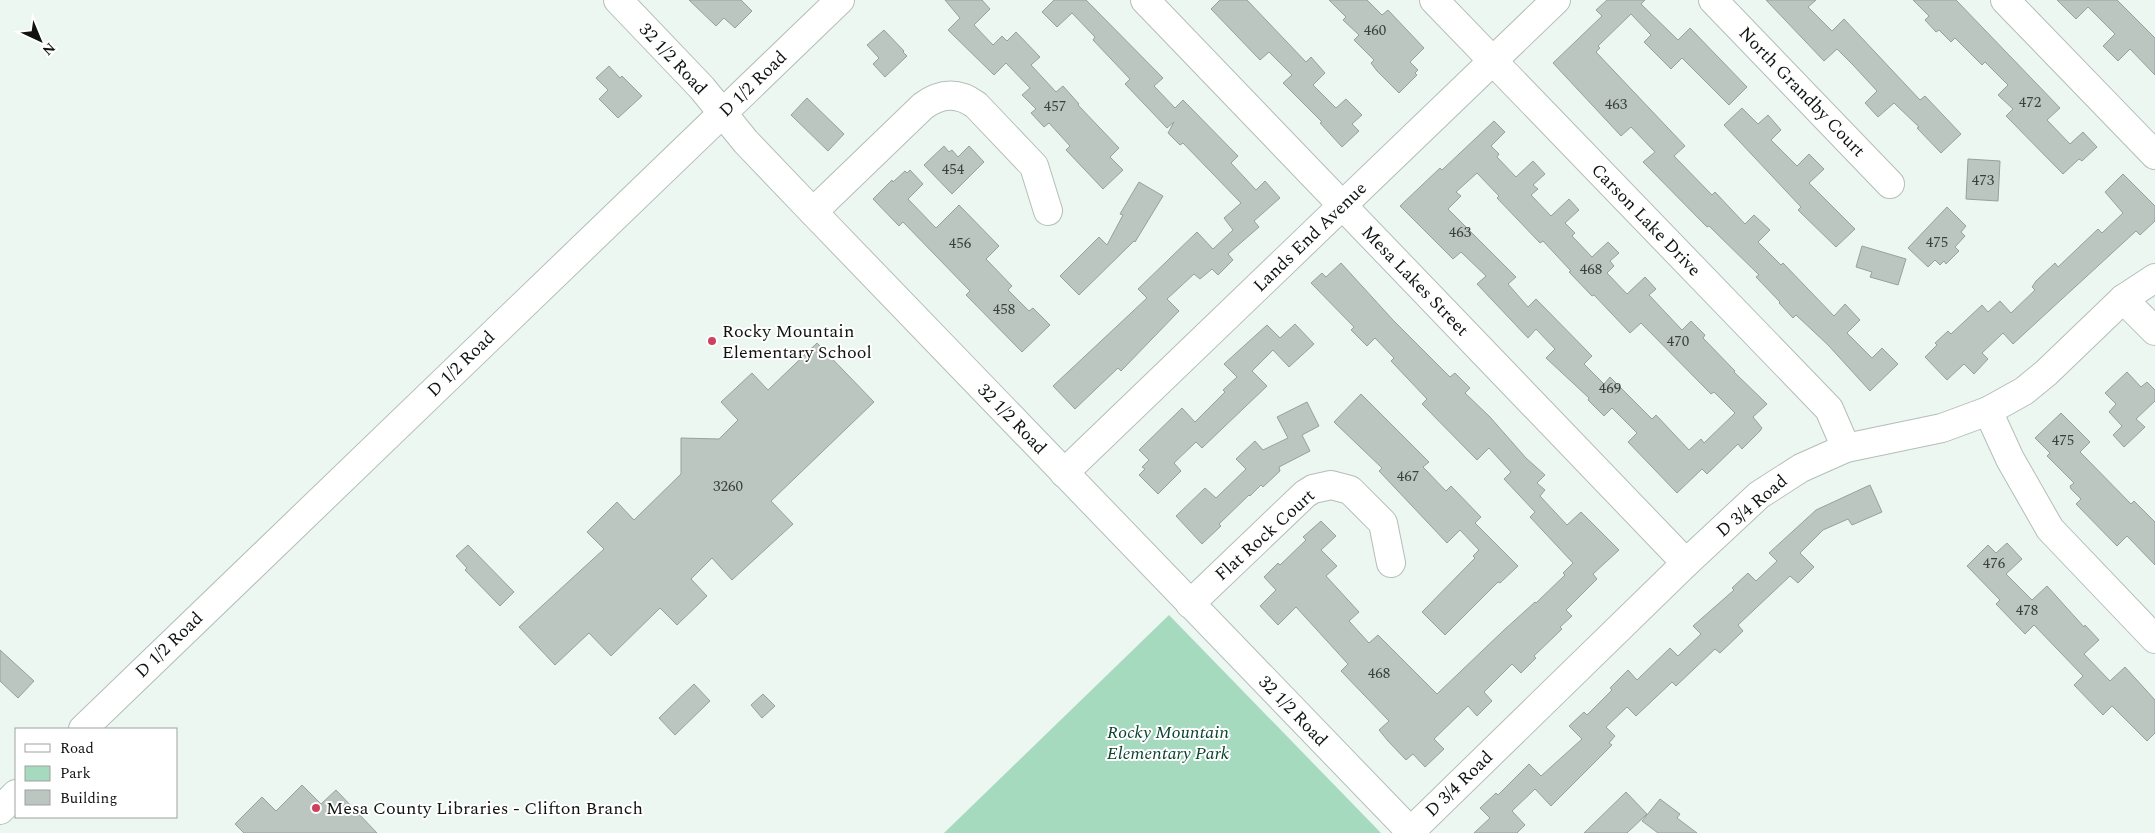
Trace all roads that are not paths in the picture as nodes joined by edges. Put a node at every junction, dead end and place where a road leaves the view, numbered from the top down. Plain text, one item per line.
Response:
1 (618, 0) edge
2 (840, 0) edge
3 (1144, 0) edge
4 (1434, 0) edge
5 (1556, 0) edge
6 (1713, 0) edge
7 (2006, 0) edge
8 (1493, 61) junction
9 (723, 114) junction
10 (2155, 155) edge
11 (1890, 184) dead end
12 (1342, 205) junction
13 (1048, 211) dead end
14 (813, 212) junction
15 (2155, 278) edge
16 (2123, 299) junction
17 (2155, 331) edge
18 (1988, 411) junction
19 (1846, 448) junction
20 (1064, 473) junction
21 (1391, 563) dead end
22 (1686, 563) junction
23 (1190, 604) junction
24 (2155, 638) edge
25 (84, 728) edge
26 (15, 795) edge
27 (0, 810) edge
28 (1411, 832) edge

1 - 9 street, 32 1/2 Road
2 - 9 street, D 1/2 Road
3 - 12 street, Mesa Lakes Street
4 - 8 street, Carson Lake Drive
5 - 8 street, Lands End Avenue
6 - 11 street, North Grandby Court
7 - 10 street
8 - 12 street, Lands End Avenue
8 - 19 street, Carson Lake Drive
9 - 14 street, 32 1/2 Road
9 - 25 street, D 1/2 Road
12 - 20 street, Lands End Avenue
12 - 22 street, Mesa Lakes Street
13 - 14 street
14 - 20 street, 32 1/2 Road
15 - 16 street, D 3/4 Road
16 - 17 street
16 - 18 street, D 3/4 Road
18 - 19 street, D 3/4 Road
18 - 24 street
19 - 22 street, D 3/4 Road
20 - 23 street, 32 1/2 Road
21 - 23 street, Flat Rock Court
22 - 28 street, D 3/4 Road
23 - 28 street, 32 1/2 Road
26 - 27 street

